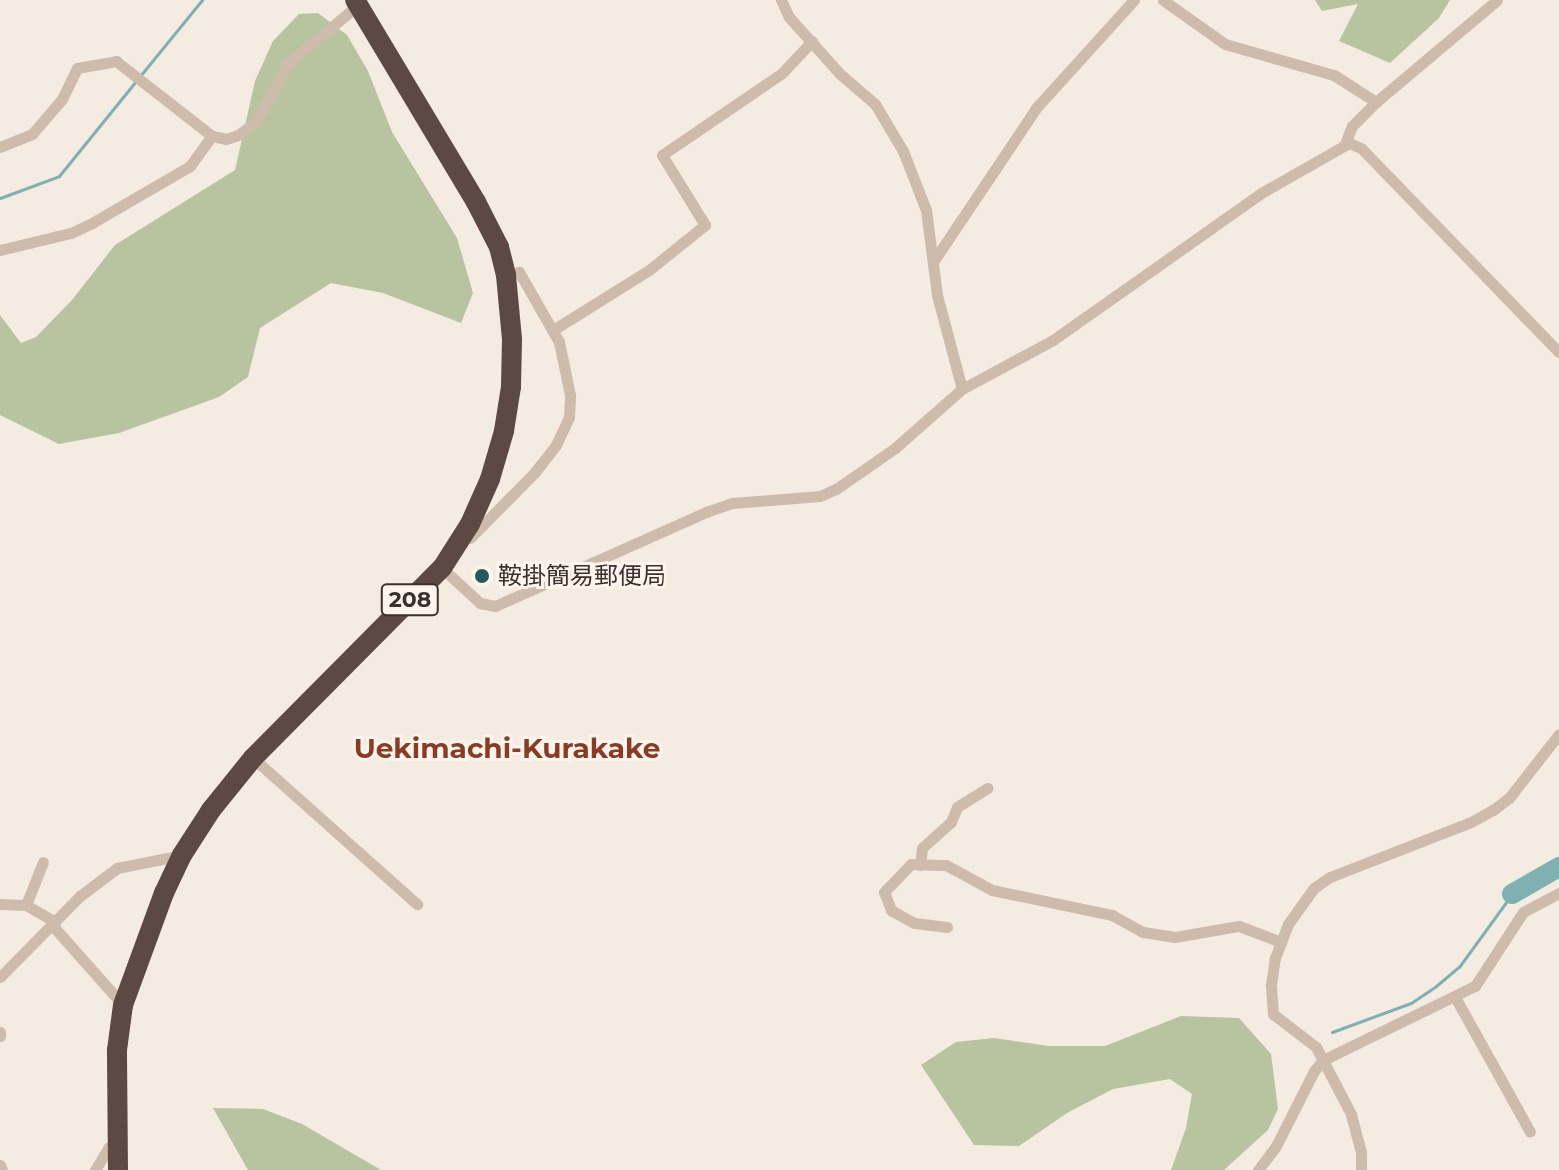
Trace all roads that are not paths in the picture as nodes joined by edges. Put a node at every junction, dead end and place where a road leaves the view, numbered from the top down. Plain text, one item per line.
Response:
1 (781, 0) edge
2 (1134, 0) edge
3 (1163, 0) edge
4 (1497, 0) edge
5 (356, 3) edge
6 (812, 41) junction
7 (1376, 102) junction
8 (212, 136) junction
9 (1345, 144) junction
10 (0, 147) edge
11 (0, 250) edge
12 (932, 264) junction
13 (506, 275) junction
14 (553, 330) junction
15 (1558, 350) edge
16 (962, 389) junction
17 (442, 568) junction
18 (1559, 734) edge
19 (253, 758) junction
20 (988, 788) dead end
21 (182, 855) junction
22 (43, 862) dead end
23 (920, 865) junction
24 (1559, 893) edge
25 (0, 904) edge
26 (417, 904) dead end
27 (26, 905) junction
28 (54, 924) junction
29 (947, 927) dead end
30 (1281, 942) junction
31 (0, 977) edge
32 (1455, 997) junction
33 (123, 1005) junction
34 (1323, 1060) junction
35 (1530, 1132) dead end
36 (118, 1143) junction
37 (95, 1170) edge
38 (118, 1170) edge
39 (1258, 1170) edge
40 (1361, 1170) edge

1 - 6 street
2 - 12 street
3 - 7 street
4 - 7 street
5 - 8 street
5 - 13 highway, 208
6 - 12 street
6 - 14 street
7 - 9 street
8 - 10 street
8 - 11 street
9 - 15 street
9 - 16 street
12 - 16 street
13 - 14 street
13 - 17 highway, 208
14 - 17 street
16 - 17 street
17 - 19 highway, 208
18 - 30 street
19 - 21 highway, 208
19 - 26 street
20 - 23 street
21 - 28 street
21 - 33 highway, 208
22 - 27 street
23 - 29 street
23 - 30 street
24 - 32 street
25 - 27 street
27 - 28 street
28 - 31 street
28 - 33 street
30 - 34 street
32 - 34 street
32 - 35 street
33 - 36 highway, 208
34 - 39 street
34 - 40 street
36 - 37 street
36 - 38 highway, 208

